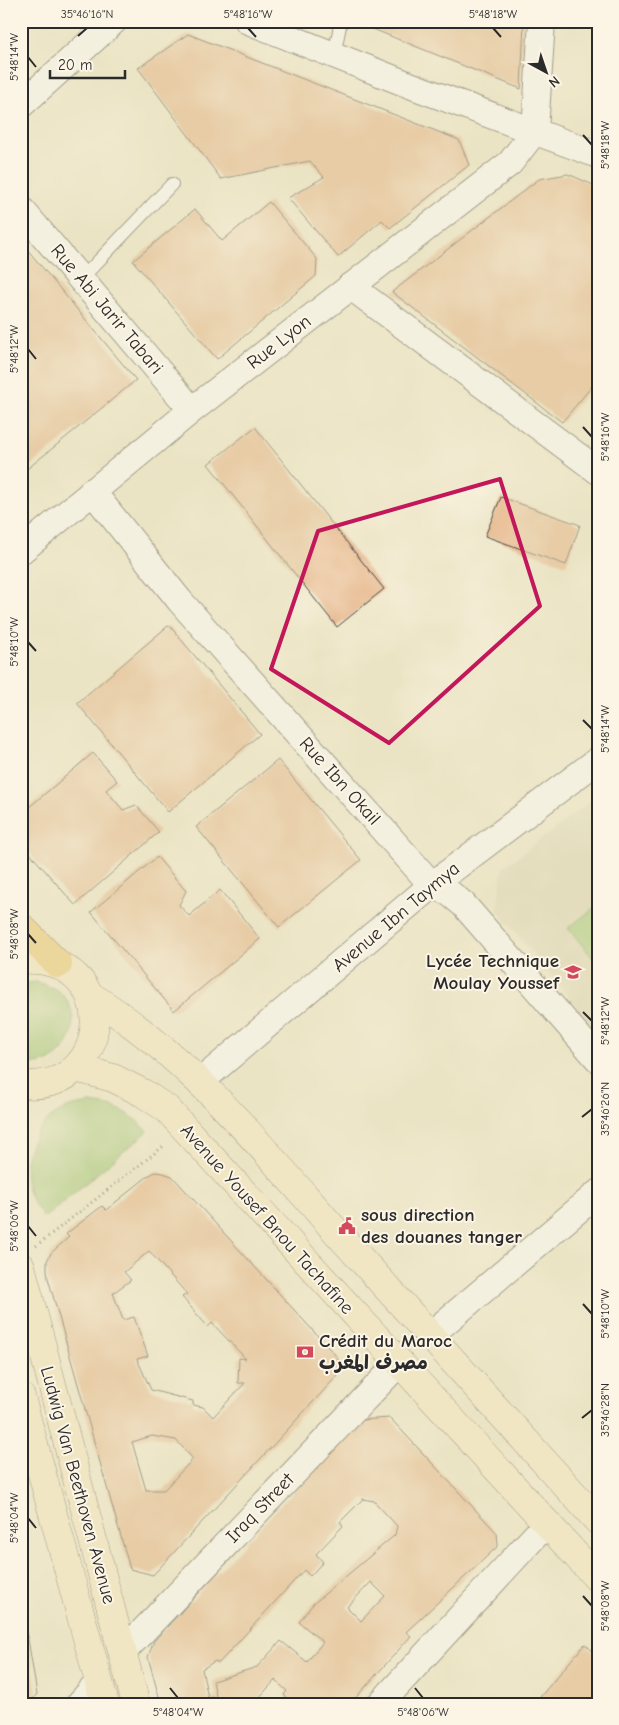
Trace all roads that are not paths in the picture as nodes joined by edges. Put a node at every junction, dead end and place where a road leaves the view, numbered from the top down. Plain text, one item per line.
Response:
1 (248, 21) edge
2 (341, 21) edge
3 (542, 21) edge
4 (113, 22) edge
5 (334, 55) junction
6 (21, 105) edge
7 (535, 131) junction
8 (598, 155) edge
9 (172, 184) dead end
10 (21, 208) edge
11 (82, 278) junction
12 (350, 286) junction
13 (192, 410) junction
14 (598, 471) edge
15 (92, 491) junction
16 (21, 551) edge
17 (598, 760) edge
18 (432, 885) junction
19 (21, 927) edge
20 (21, 960) edge
21 (58, 964) junction
22 (91, 996) junction
23 (598, 1059) edge
24 (76, 1068) junction
25 (200, 1082) junction
26 (26, 1092) edge
27 (598, 1193) edge
28 (25, 1259) edge
29 (430, 1336) junction
30 (399, 1363) junction
31 (21, 1397) edge
32 (598, 1521) edge
33 (546, 1524) junction
34 (598, 1579) edge
35 (122, 1653) junction
36 (102, 1693) edge
37 (78, 1704) edge
38 (136, 1704) edge
39 (380, 1704) edge

1 - 5 street
2 - 5 lane
3 - 7 street
4 - 6 street
5 - 7 street
7 - 8 street
7 - 12 street, Rue Lyon
9 - 11 lane
10 - 11 street, Rue Abi Jarir Tabari
11 - 13 street, Rue Abi Jarir Tabari
12 - 13 street, Rue Lyon
12 - 14 street
13 - 15 street, Rue Lyon
15 - 16 street, Rue Lyon
15 - 18 street, Rue Ibn Okail
17 - 18 street, Avenue Ibn Taymya
18 - 23 street, Rue Ibn Okail
18 - 25 street, Avenue Ibn Taymya
19 - 21 highway
20 - 21 main road
21 - 22 main road
22 - 24 main road
22 - 25 main road
24 - 26 main road
24 - 30 main road, Avenue Yousef Bnou Tachafine
25 - 29 main road
27 - 29 street
28 - 35 main road, Ludwig Van Beethoven Avenue
29 - 32 main road
30 - 33 main road, Avenue Yousef Bnou Tachafine
30 - 35 street, Iraq Street
31 - 36 main road
33 - 34 main road, Avenue Yousef Bnou Tachafine
33 - 39 street
35 - 38 main road, Ludwig Van Beethoven Avenue
36 - 37 street

